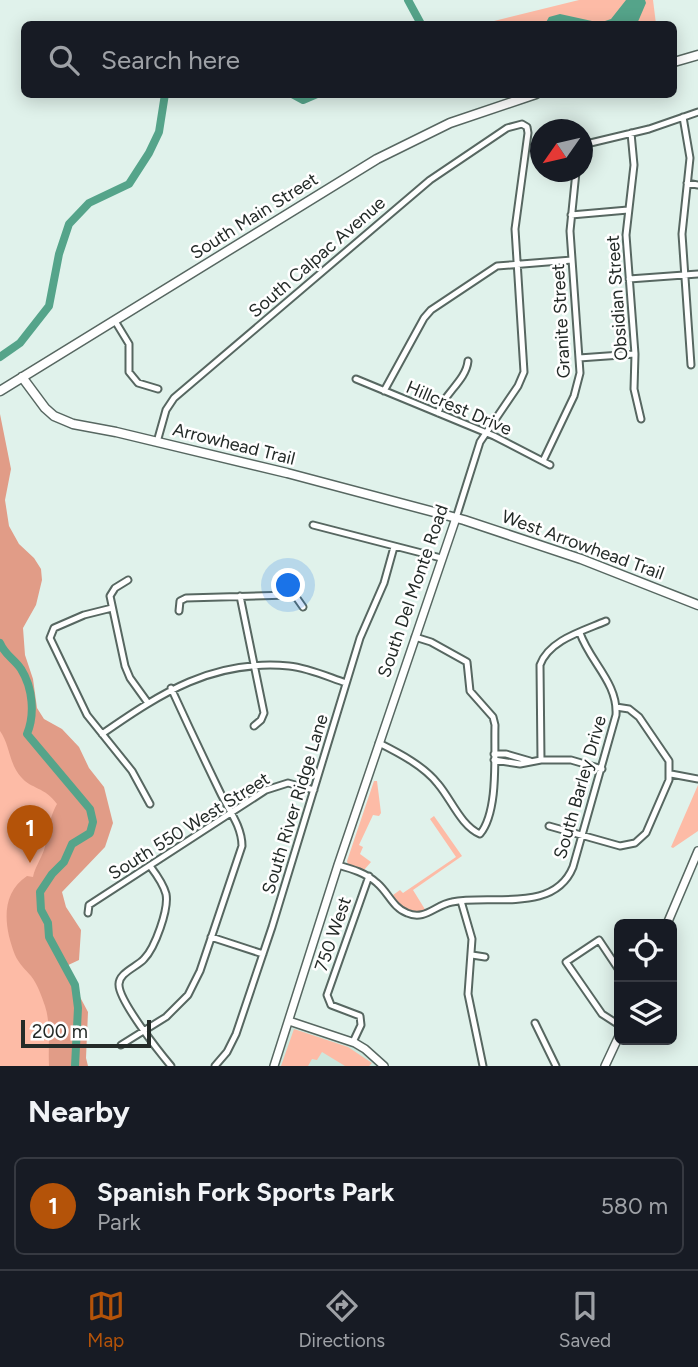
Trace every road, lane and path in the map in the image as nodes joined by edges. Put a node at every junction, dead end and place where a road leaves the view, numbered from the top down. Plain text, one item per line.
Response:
1 (698, 55) edge
2 (677, 61) edge
3 (523, 98) edge
4 (698, 112) edge
5 (683, 117) junction
6 (525, 125) joint
7 (631, 133) junction
8 (593, 142) edge
9 (575, 182) edge
10 (687, 183) junction
11 (698, 185) edge
12 (628, 210) junction
13 (571, 215) junction
14 (572, 260) junction
15 (517, 264) junction
16 (698, 274) edge
17 (685, 275) junction
18 (629, 279) junction
19 (115, 321) junction
20 (635, 354) junction
21 (579, 359) junction
22 (468, 361) dead end
23 (691, 365) dead end
24 (22, 377) junction
25 (356, 379) dead end
26 (158, 389) dead end
27 (0, 391) edge
28 (384, 391) junction
29 (438, 413) junction
30 (641, 419) dead end
31 (485, 433) junction
32 (157, 442) junction
33 (543, 461) junction
34 (550, 465) dead end
35 (456, 518) junction
36 (313, 525) dead end
37 (394, 547) junction
38 (442, 558) junction
39 (128, 580) dead end
40 (240, 596) junction
41 (698, 606) edge
42 (303, 607) dead end
43 (112, 608) junction
44 (179, 611) dead end
45 (606, 621) dead end
46 (580, 633) junction
47 (415, 636) junction
48 (254, 666) junction
49 (346, 683) junction
50 (171, 688) junction
51 (148, 703) junction
52 (616, 707) junction
53 (254, 726) dead end
54 (102, 734) junction
55 (379, 743) junction
56 (494, 757) junction
57 (541, 760) junction
58 (601, 769) junction
59 (671, 774) junction
60 (698, 779) edge
61 (314, 790) junction
62 (150, 804) dead end
63 (231, 813) junction
64 (549, 826) dead end
65 (583, 836) junction
66 (698, 851) edge
67 (338, 865) junction
68 (150, 866) junction
69 (369, 876) junction
70 (461, 901) junction
71 (88, 912) dead end
72 (669, 919) edge
73 (211, 937) junction
74 (263, 954) junction
75 (472, 955) junction
76 (485, 957) dead end
77 (614, 962) edge
78 (289, 1020) junction
79 (614, 1021) edge
80 (535, 1023) dead end
81 (144, 1030) junction
82 (353, 1042) junction
83 (121, 1045) dead end
84 (614, 1045) edge
85 (380, 1064) edge
86 (171, 1066) edge
87 (215, 1066) edge
88 (274, 1066) edge
89 (483, 1066) edge
90 (556, 1066) edge
91 (605, 1066) edge

1 - 2 main road
3 - 19 main road, South Main Street
4 - 5 street
5 - 7 street
5 - 10 street
6 - 15 street, South Del Monte Road
6 - 32 street, South Calpac Avenue
7 - 8 street
7 - 12 street, Obsidian Street
9 - 13 street, Granite Street
10 - 11 street
10 - 17 street
12 - 13 street
12 - 18 street, Obsidian Street
13 - 14 street, Granite Street
14 - 15 street
14 - 21 street, Granite Street
15 - 28 street
15 - 31 street, South Del Monte Road
16 - 17 street
17 - 18 street
17 - 23 street
18 - 20 street, Obsidian Street
19 - 24 main road, South Main Street
19 - 26 street
20 - 21 street
20 - 30 street, Obsidian Street
21 - 33 street, Granite Street
22 - 29 street
24 - 27 main road, South Main Street
24 - 32 main road, Arrowhead Trail
25 - 28 street, Hillcrest Drive
28 - 29 street, Hillcrest Drive
29 - 31 street, Hillcrest Drive
31 - 33 street, Hillcrest Drive
31 - 35 street, South Del Monte Road
32 - 35 main road, Arrowhead Trail
33 - 34 street, Hillcrest Drive
35 - 38 street, South Del Monte Road
35 - 41 main road, West Arrowhead Trail
36 - 37 street
37 - 38 street
37 - 49 street, South River Ridge Lane
38 - 47 street, South Del Monte Road
39 - 43 street
40 - 42 street
40 - 44 street
40 - 48 street
43 - 51 street
43 - 54 street
45 - 46 street
46 - 52 street
46 - 57 street
47 - 55 street, South Del Monte Road
47 - 56 street
48 - 49 street
48 - 50 street
48 - 53 street
49 - 61 street, South River Ridge Lane
50 - 51 street
50 - 63 street
51 - 54 street
52 - 58 street, South Barley Drive
52 - 59 street
54 - 62 street
55 - 56 street
55 - 67 street, South Del Monte Road
56 - 57 street
57 - 58 street
58 - 65 street, South Barley Drive
59 - 60 street
59 - 65 street
61 - 63 street, South 550 West Street
61 - 74 street, South River Ridge Lane
63 - 68 street, South 550 West Street
63 - 73 street
64 - 65 street
65 - 70 street, South Barley Drive
66 - 72 street
67 - 69 street
67 - 78 street, South Del Monte Road
68 - 71 street, South 550 West Street
68 - 81 street
69 - 70 street, South Barley Drive
69 - 82 street, 750 West
70 - 75 street
73 - 74 street
73 - 81 street
74 - 87 street, South River Ridge Lane
75 - 76 street
75 - 89 street
77 - 79 street
78 - 82 street
78 - 88 street, South Del Monte Road
80 - 90 street
81 - 83 street
81 - 86 street
82 - 85 street
84 - 91 street

